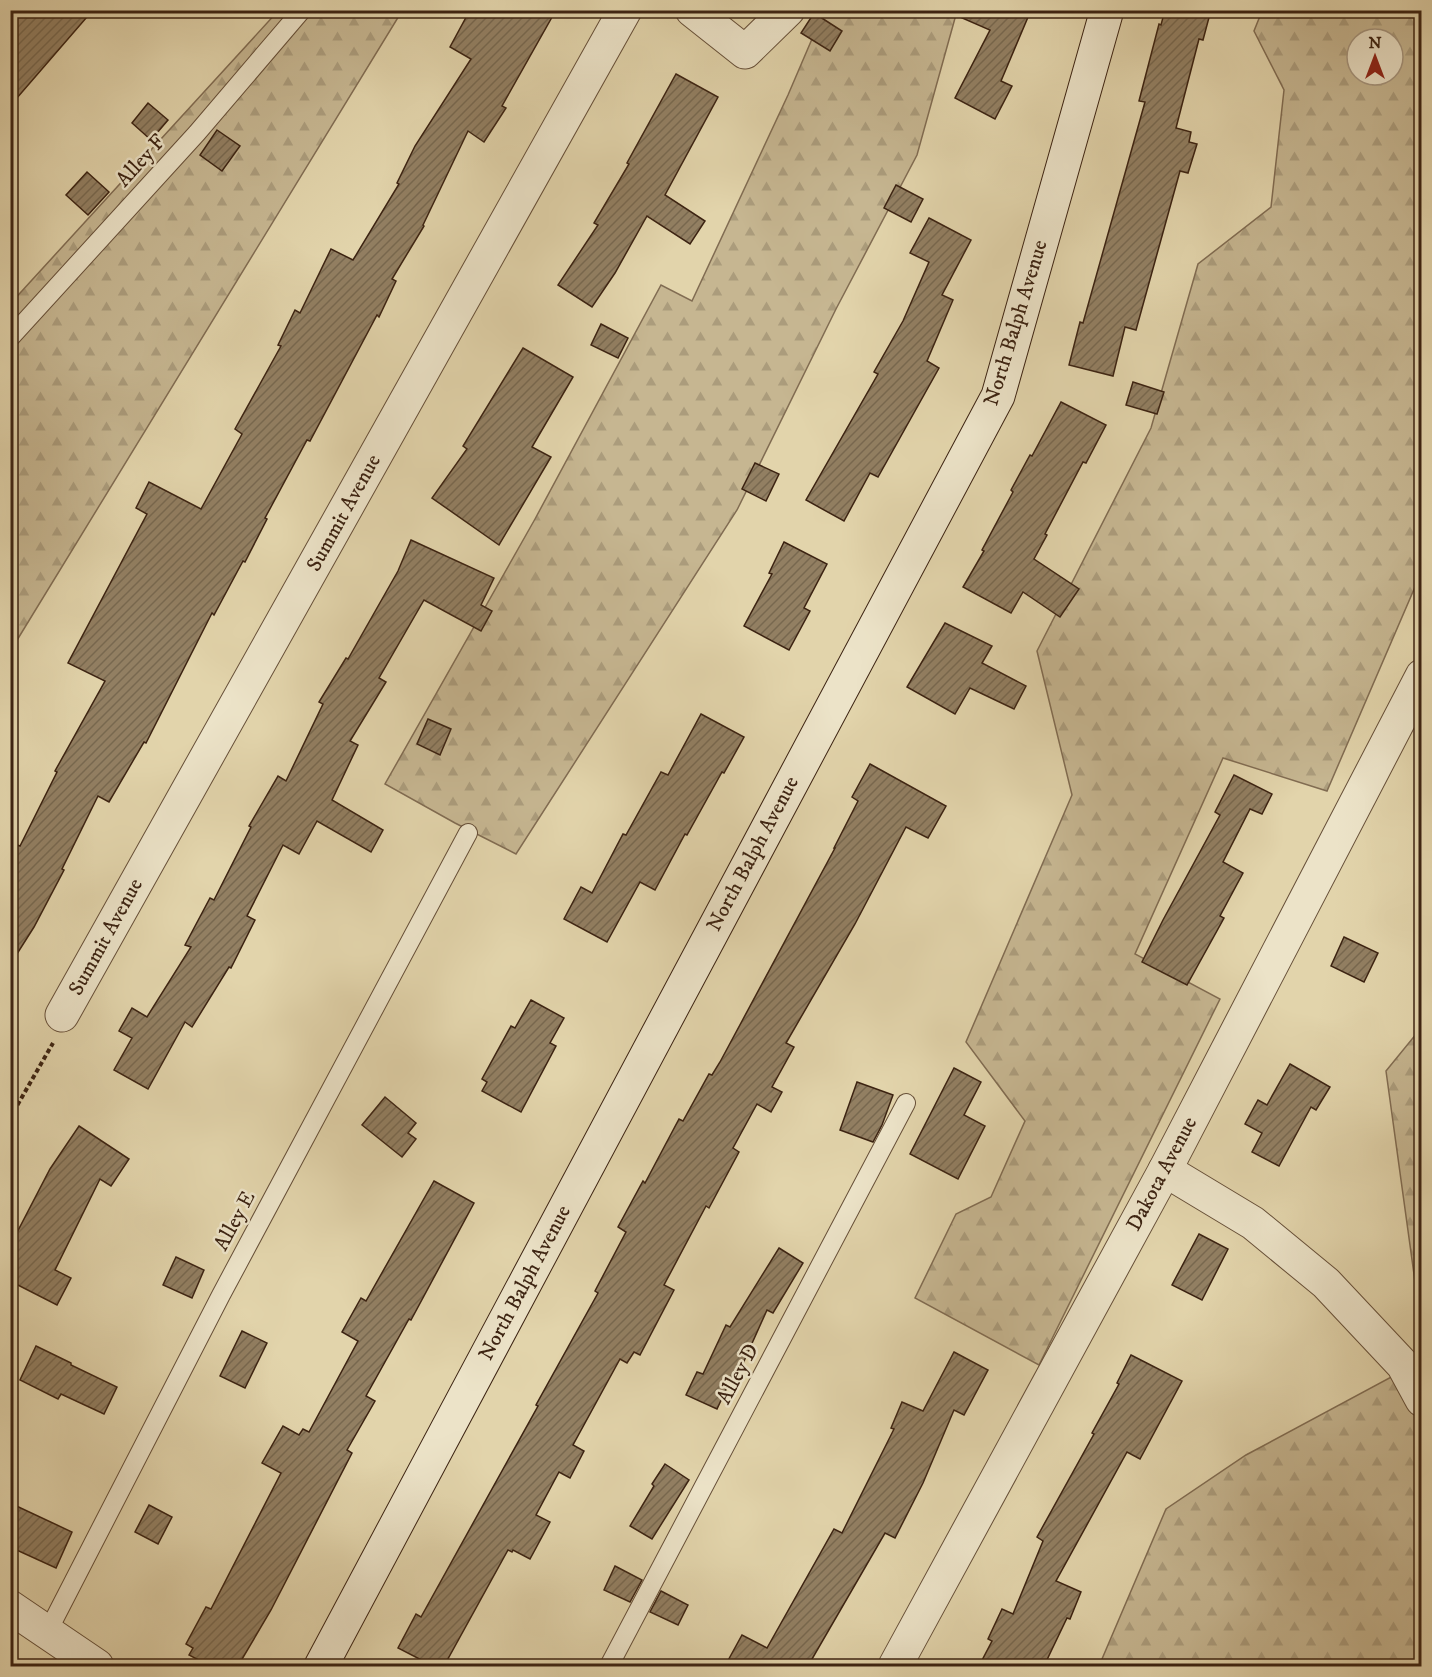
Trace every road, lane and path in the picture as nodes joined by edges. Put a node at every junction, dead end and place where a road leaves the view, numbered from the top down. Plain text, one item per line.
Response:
1 (302, 10) edge
2 (625, 10) edge
3 (692, 10) edge
4 (788, 10) edge
5 (1107, 10) edge
6 (10, 338) edge
7 (1422, 676) edge
8 (468, 834) dead end
9 (60, 1025) joint
10 (906, 1103) dead end
11 (10, 1118) edge
12 (1165, 1170) junction
13 (1422, 1400) edge
14 (10, 1607) edge
15 (48, 1633) junction
16 (97, 1666) edge
17 (321, 1666) edge
18 (609, 1666) edge
19 (895, 1666) edge

1 - 6 lane, Alley F
2 - 9 street, Summit Avenue
3 - 4 street
5 - 17 street, North Balph Avenue
7 - 12 street, Dakota Avenue
8 - 15 lane, Alley E
9 - 11 path
10 - 18 lane, Alley D
12 - 13 street
12 - 19 street, Dakota Avenue
14 - 15 street
15 - 16 street

